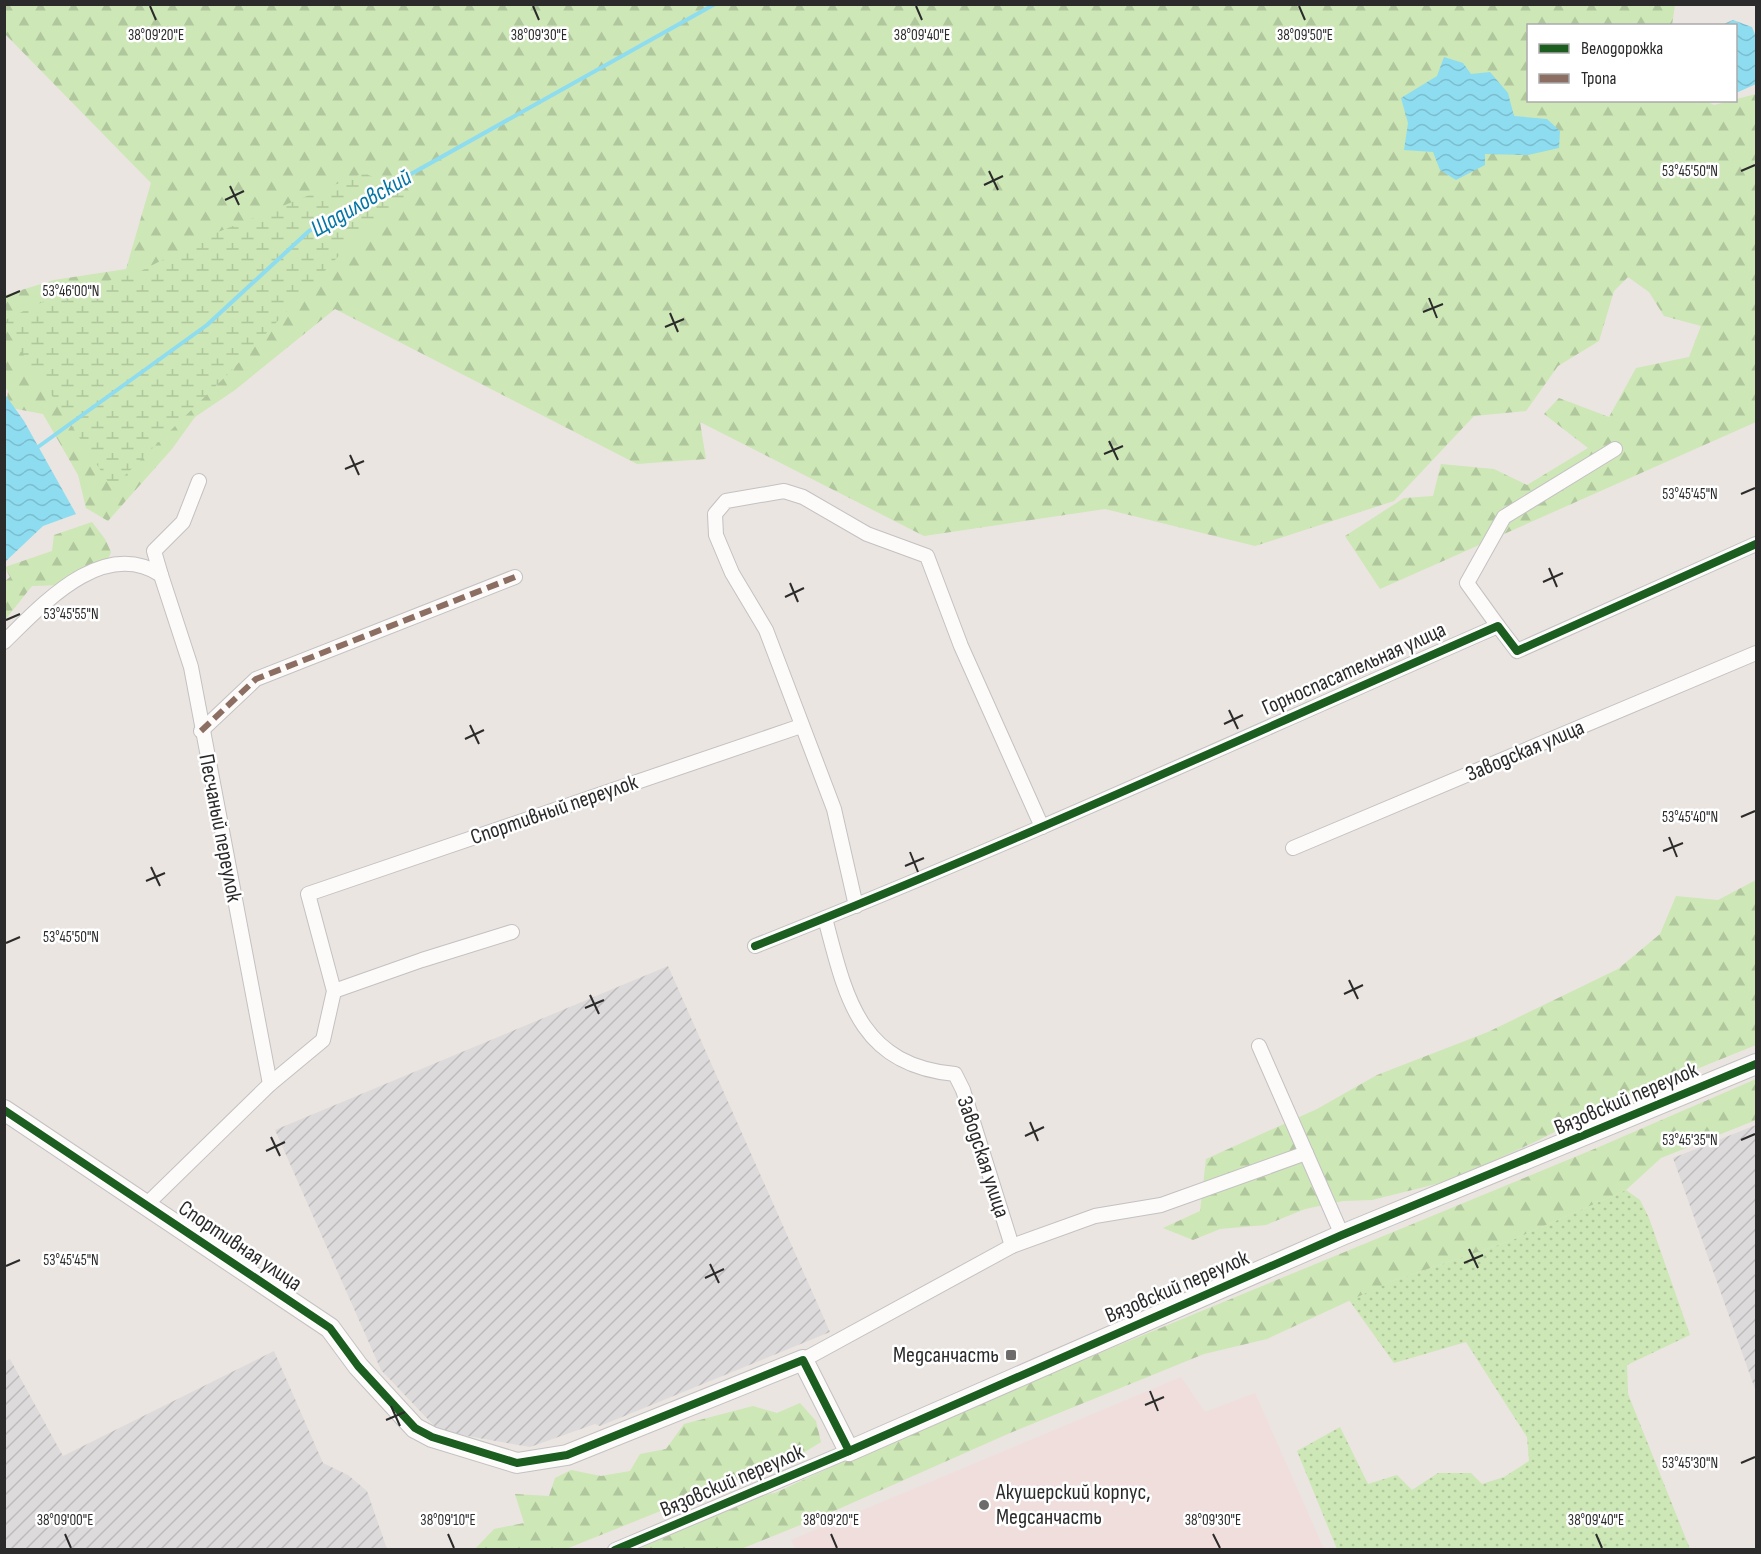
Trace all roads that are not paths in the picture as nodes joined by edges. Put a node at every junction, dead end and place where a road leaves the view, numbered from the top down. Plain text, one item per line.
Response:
1 (1615, 449) dead end
2 (199, 481) dead end
3 (1756, 544) edge
4 (161, 574) junction
5 (515, 577) dead end
6 (1498, 626) junction
7 (4, 642) edge
8 (1756, 653) edge
9 (801, 726) junction
10 (201, 731) junction
11 (1042, 827) junction
12 (1293, 848) dead end
13 (856, 906) junction
14 (825, 918) junction
15 (512, 932) dead end
16 (755, 946) dead end
17 (334, 991) junction
18 (1259, 1046) dead end
19 (1756, 1064) edge
20 (270, 1084) junction
21 (4, 1110) edge
22 (1306, 1153) junction
23 (147, 1204) junction
24 (1342, 1235) junction
25 (1012, 1246) junction
26 (803, 1360) junction
27 (849, 1451) junction
28 (615, 1550) edge

1 - 6 street
2 - 4 street, Песчаный переулок
3 - 6 street
4 - 7 street
4 - 10 street, Песчаный переулок
5 - 10 street
6 - 11 street, Горноспасательная улица
8 - 12 street, Заводская улица
9 - 11 street
9 - 13 street
9 - 17 street, Спортивный переулок
10 - 20 street, Песчаный переулок
11 - 13 street, Горноспасательная улица
13 - 14 street, Горноспасательная улица
14 - 16 street, Горноспасательная улица
14 - 25 street, Заводская улица
15 - 17 street
17 - 20 street
18 - 22 street
19 - 24 street, Вязовский переулок
20 - 23 street
21 - 23 street, Спортивная улица
22 - 24 street
22 - 25 street, Заводская улица
23 - 26 street, Спортивная улица
24 - 27 street, Вязовский переулок
25 - 26 street, Заводская улица
26 - 27 street
27 - 28 street, Вязовский переулок

